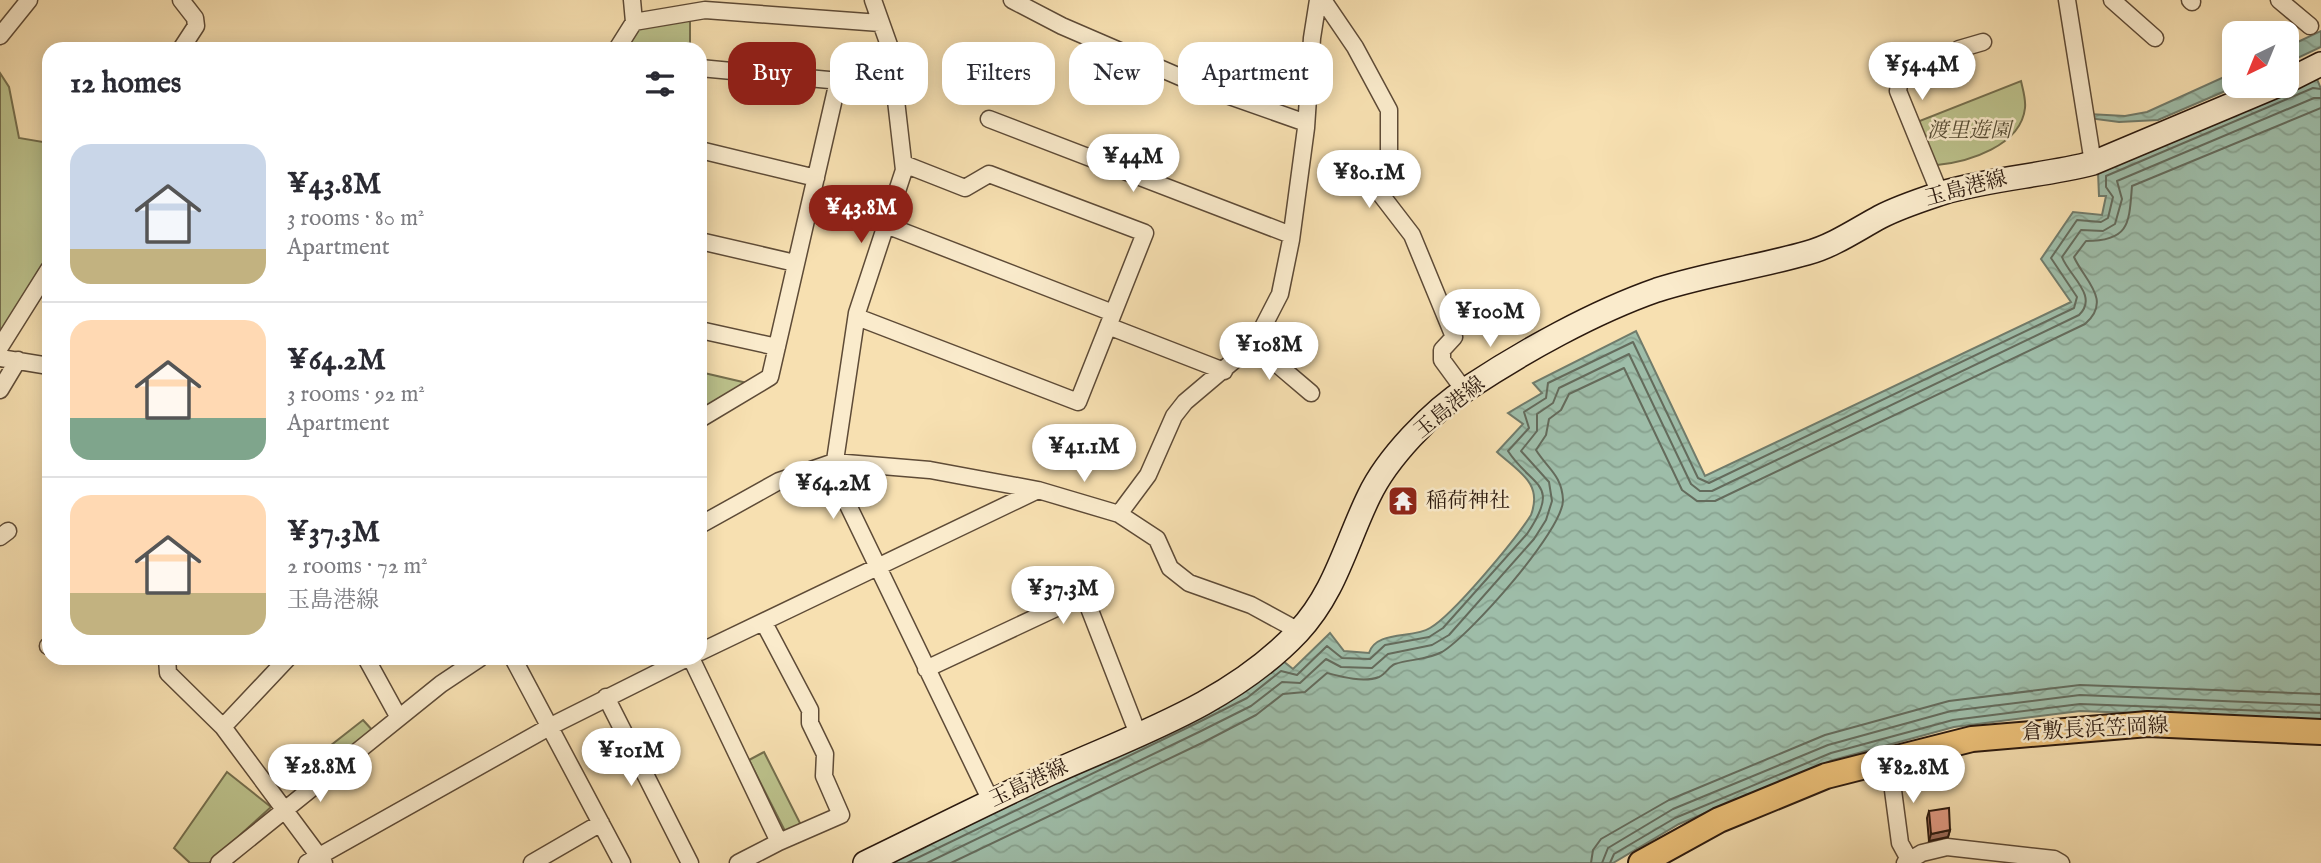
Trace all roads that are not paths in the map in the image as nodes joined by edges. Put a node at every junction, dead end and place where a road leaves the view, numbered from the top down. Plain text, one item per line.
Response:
1 (29, 0) edge
2 (181, 0) edge
3 (632, 0) edge
4 (873, 0) edge
5 (1012, 0) edge
6 (1321, 0) edge
7 (2067, 0) edge
8 (2112, 0) edge
9 (2279, 0) edge
10 (634, 22) junction
11 (880, 23) junction
12 (2310, 26) dead end
13 (0, 36) edge
14 (2155, 37) dead end
15 (186, 42) edge
16 (621, 42) edge
17 (888, 42) edge
18 (1983, 43) dead end
19 (2321, 64) edge
20 (707, 69) edge
21 (2300, 74) edge
22 (830, 80) edge
23 (2247, 98) edge
24 (833, 105) edge
25 (896, 105) edge
26 (989, 119) dead end
27 (1306, 123) junction
28 (707, 152) edge
29 (2093, 163) junction
30 (904, 164) junction
31 (816, 178) junction
32 (1940, 194) junction
33 (886, 225) junction
34 (1291, 236) junction
35 (707, 243) edge
36 (796, 263) junction
37 (42, 280) edge
38 (857, 317) junction
39 (1111, 319) junction
40 (707, 332) edge
41 (1251, 342) junction
42 (0, 347) edge
43 (777, 347) junction
44 (0, 358) edge
45 (18, 360) junction
46 (42, 365) edge
47 (1224, 371) junction
48 (0, 390) edge
49 (1464, 390) junction
50 (1311, 393) dead end
51 (707, 415) edge
52 (834, 462) junction
53 (1038, 490) junction
54 (1119, 514) junction
55 (707, 521) edge
56 (878, 569) junction
57 (764, 623) junction
58 (1299, 631) junction
59 (707, 649) edge
60 (167, 665) edge
61 (281, 665) edge
62 (370, 665) edge
63 (471, 665) edge
64 (517, 665) edge
65 (674, 665) edge
66 (692, 665) edge
67 (926, 669) junction
68 (606, 697) junction
69 (399, 718) junction
70 (551, 726) junction
71 (223, 727) junction
72 (2321, 732) edge
73 (1138, 734) junction
74 (1889, 761) junction
75 (991, 801) junction
76 (283, 810) junction
77 (601, 823) junction
78 (779, 842) junction
79 (316, 861) edge
80 (1909, 862) edge
81 (219, 863) edge
82 (532, 863) edge
83 (622, 863) edge
84 (690, 863) edge
85 (738, 863) edge
86 (865, 863) edge
87 (1641, 863) edge
88 (2061, 863) edge

1 - 13 street
2 - 15 street
3 - 10 street
4 - 11 street
5 - 27 street
6 - 27 street
6 - 49 street
7 - 29 street
8 - 14 street
9 - 12 street
10 - 11 street
10 - 16 street
11 - 17 street
18 - 32 street
19 - 21 main road
20 - 22 street
23 - 29 main road, 玉島港線
24 - 31 street
25 - 30 street
26 - 34 street
27 - 34 street
28 - 31 street
29 - 32 main road, 玉島港線
30 - 33 street
30 - 39 street
31 - 36 street
32 - 49 main road, 玉島港線
33 - 38 street
33 - 39 street
34 - 41 street
35 - 36 street
36 - 43 street
37 - 42 street
38 - 39 street
38 - 52 street
39 - 47 street
40 - 43 street
41 - 47 street
41 - 50 street
43 - 51 street
44 - 45 street
45 - 46 street
45 - 48 street
47 - 54 street
49 - 58 main road, 玉島港線
52 - 53 street
52 - 55 street
52 - 56 street
53 - 54 street
53 - 56 street
54 - 58 street
56 - 57 street
56 - 67 street
57 - 59 street
57 - 78 street
58 - 73 main road, 玉島港線
60 - 71 street
61 - 71 street
62 - 69 street
63 - 69 street
64 - 70 street
65 - 68 street
66 - 78 street
67 - 73 street
67 - 75 street
68 - 70 street
68 - 84 street
69 - 76 street
70 - 77 street
70 - 79 street
71 - 76 street
72 - 74 main road, 倉敷長浜笠岡線
73 - 75 main road, 玉島港線
74 - 80 street
74 - 87 main road, 倉敷長浜笠岡線
75 - 86 main road, 玉島港線
76 - 79 street
76 - 81 street
77 - 82 street
77 - 83 street
78 - 85 street
80 - 88 street

